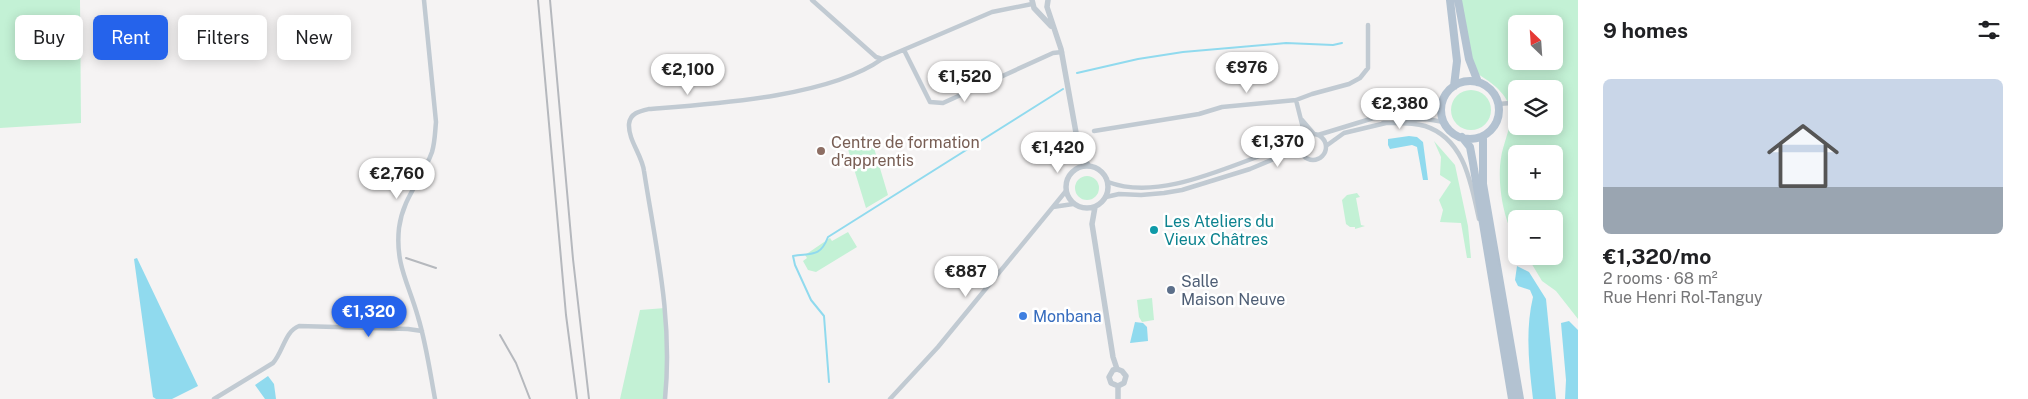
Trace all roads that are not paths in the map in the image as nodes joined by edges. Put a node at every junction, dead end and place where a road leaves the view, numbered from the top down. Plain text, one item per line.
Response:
1 (424, 0) edge
2 (812, 0) edge
3 (1048, 0) edge
4 (1450, 0) edge
5 (1458, 0) edge
6 (1032, 2) edge
7 (1047, 7) junction
8 (1037, 10) junction
9 (1368, 25) dead end
10 (1056, 32) junction
11 (904, 50) junction
12 (1062, 52) junction
13 (882, 59) junction
14 (1478, 82) junction
15 (1454, 86) junction
16 (1296, 100) junction
17 (1508, 102) edge
18 (1442, 103) junction
19 (1498, 104) junction
20 (1302, 120) junction
21 (1444, 122) junction
22 (1383, 124) junction
23 (1094, 131) dead end
24 (1316, 134) junction
25 (1305, 136) junction
26 (1483, 136) junction
27 (1462, 137) junction
28 (1301, 142) junction
29 (1326, 146) junction
30 (1301, 152) junction
31 (1080, 155) junction
32 (1089, 166) junction
33 (1076, 169) junction
34 (1108, 182) junction
35 (1066, 190) junction
36 (1106, 197) junction
37 (1073, 204) junction
38 (1053, 207) junction
39 (1095, 207) junction
40 (1084, 209) junction
41 (1092, 224) junction
42 (1498, 314) junction
43 (422, 331) junction
44 (1116, 369) junction
45 (1118, 386) junction
46 (214, 399) edge
47 (435, 399) edge
48 (665, 399) edge
49 (890, 399) edge
50 (1118, 399) edge
51 (1512, 399) edge
52 (1520, 399) edge

1 - 43 street
2 - 13 street
3 - 7 street
4 - 15 main road
5 - 14 main road
6 - 8 street
6 - 11 street
7 - 8 street
7 - 10 street
8 - 10 street
9 - 16 street
10 - 12 street
11 - 12 street
11 - 13 street
12 - 31 street
13 - 48 street
14 - 15 main road
14 - 19 main road
15 - 18 main road
16 - 20 street
16 - 23 street
17 - 19 street
18 - 21 main road
18 - 24 street
19 - 26 main road
20 - 24 street
20 - 25 street
21 - 22 street
21 - 27 main road
22 - 29 street
22 - 42 street
24 - 25 street
24 - 29 street
25 - 28 street
26 - 27 main road
26 - 52 main road
27 - 42 main road
28 - 30 street
28 - 34 street
29 - 30 street
30 - 36 street
31 - 32 street
31 - 33 street
32 - 33 street
32 - 34 street
33 - 35 street
34 - 36 street
35 - 37 street
35 - 38 street
36 - 39 street
37 - 38 street
37 - 40 street
38 - 49 street
39 - 40 street
39 - 41 street
40 - 41 street
41 - 44 street
42 - 51 main road
43 - 46 street
43 - 47 street
44 - 45 street
44 - 45 street
45 - 50 street

